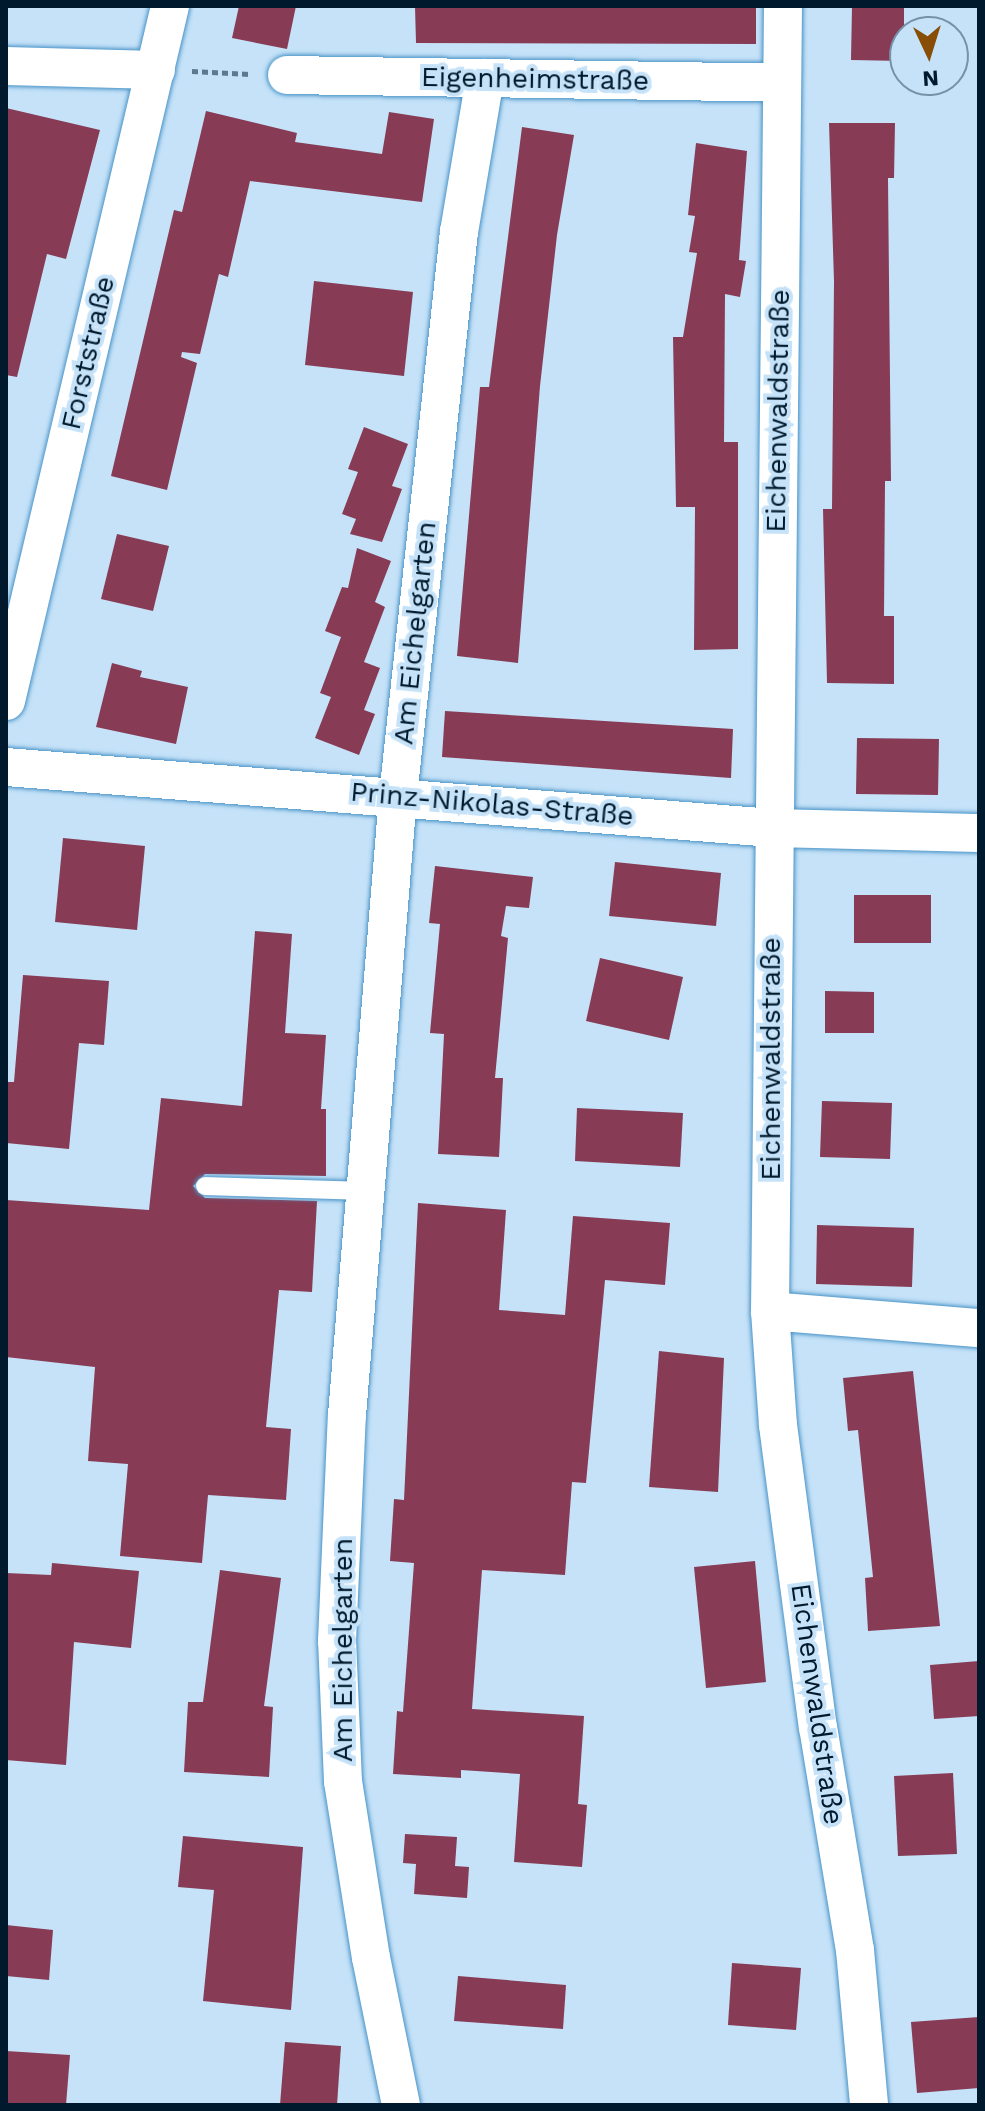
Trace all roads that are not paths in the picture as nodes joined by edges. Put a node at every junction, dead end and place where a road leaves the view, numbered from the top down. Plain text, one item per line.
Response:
1 (170, 6) edge
2 (783, 6) edge
3 (6, 66) edge
4 (167, 70) junction
5 (287, 75) road end
6 (485, 78) junction
7 (782, 83) junction
8 (6, 701) edge
9 (6, 767) edge
10 (398, 796) junction
11 (772, 828) junction
12 (979, 833) edge
13 (205, 1186) dead end
14 (366, 1191) junction
15 (770, 1311) junction
16 (979, 1328) edge
17 (401, 2105) edge
18 (869, 2105) edge

1 - 4 street, Forststraße
2 - 7 street, Eichenwaldstraße
3 - 4 street
4 - 8 street, Forststraße
5 - 6 street, Eigenheimstraße
6 - 7 street, Eigenheimstraße
6 - 10 street, Am Eichelgarten
7 - 11 street, Eichenwaldstraße
9 - 10 street, Prinz-Nikolas-Straße
10 - 11 street, Prinz-Nikolas-Straße
10 - 14 street, Am Eichelgarten
11 - 12 street, Prinz-Nikolas-Straße
11 - 15 street, Eichenwaldstraße
13 - 14 lane
14 - 17 street, Am Eichelgarten
15 - 16 street
15 - 18 street, Eichenwaldstraße

